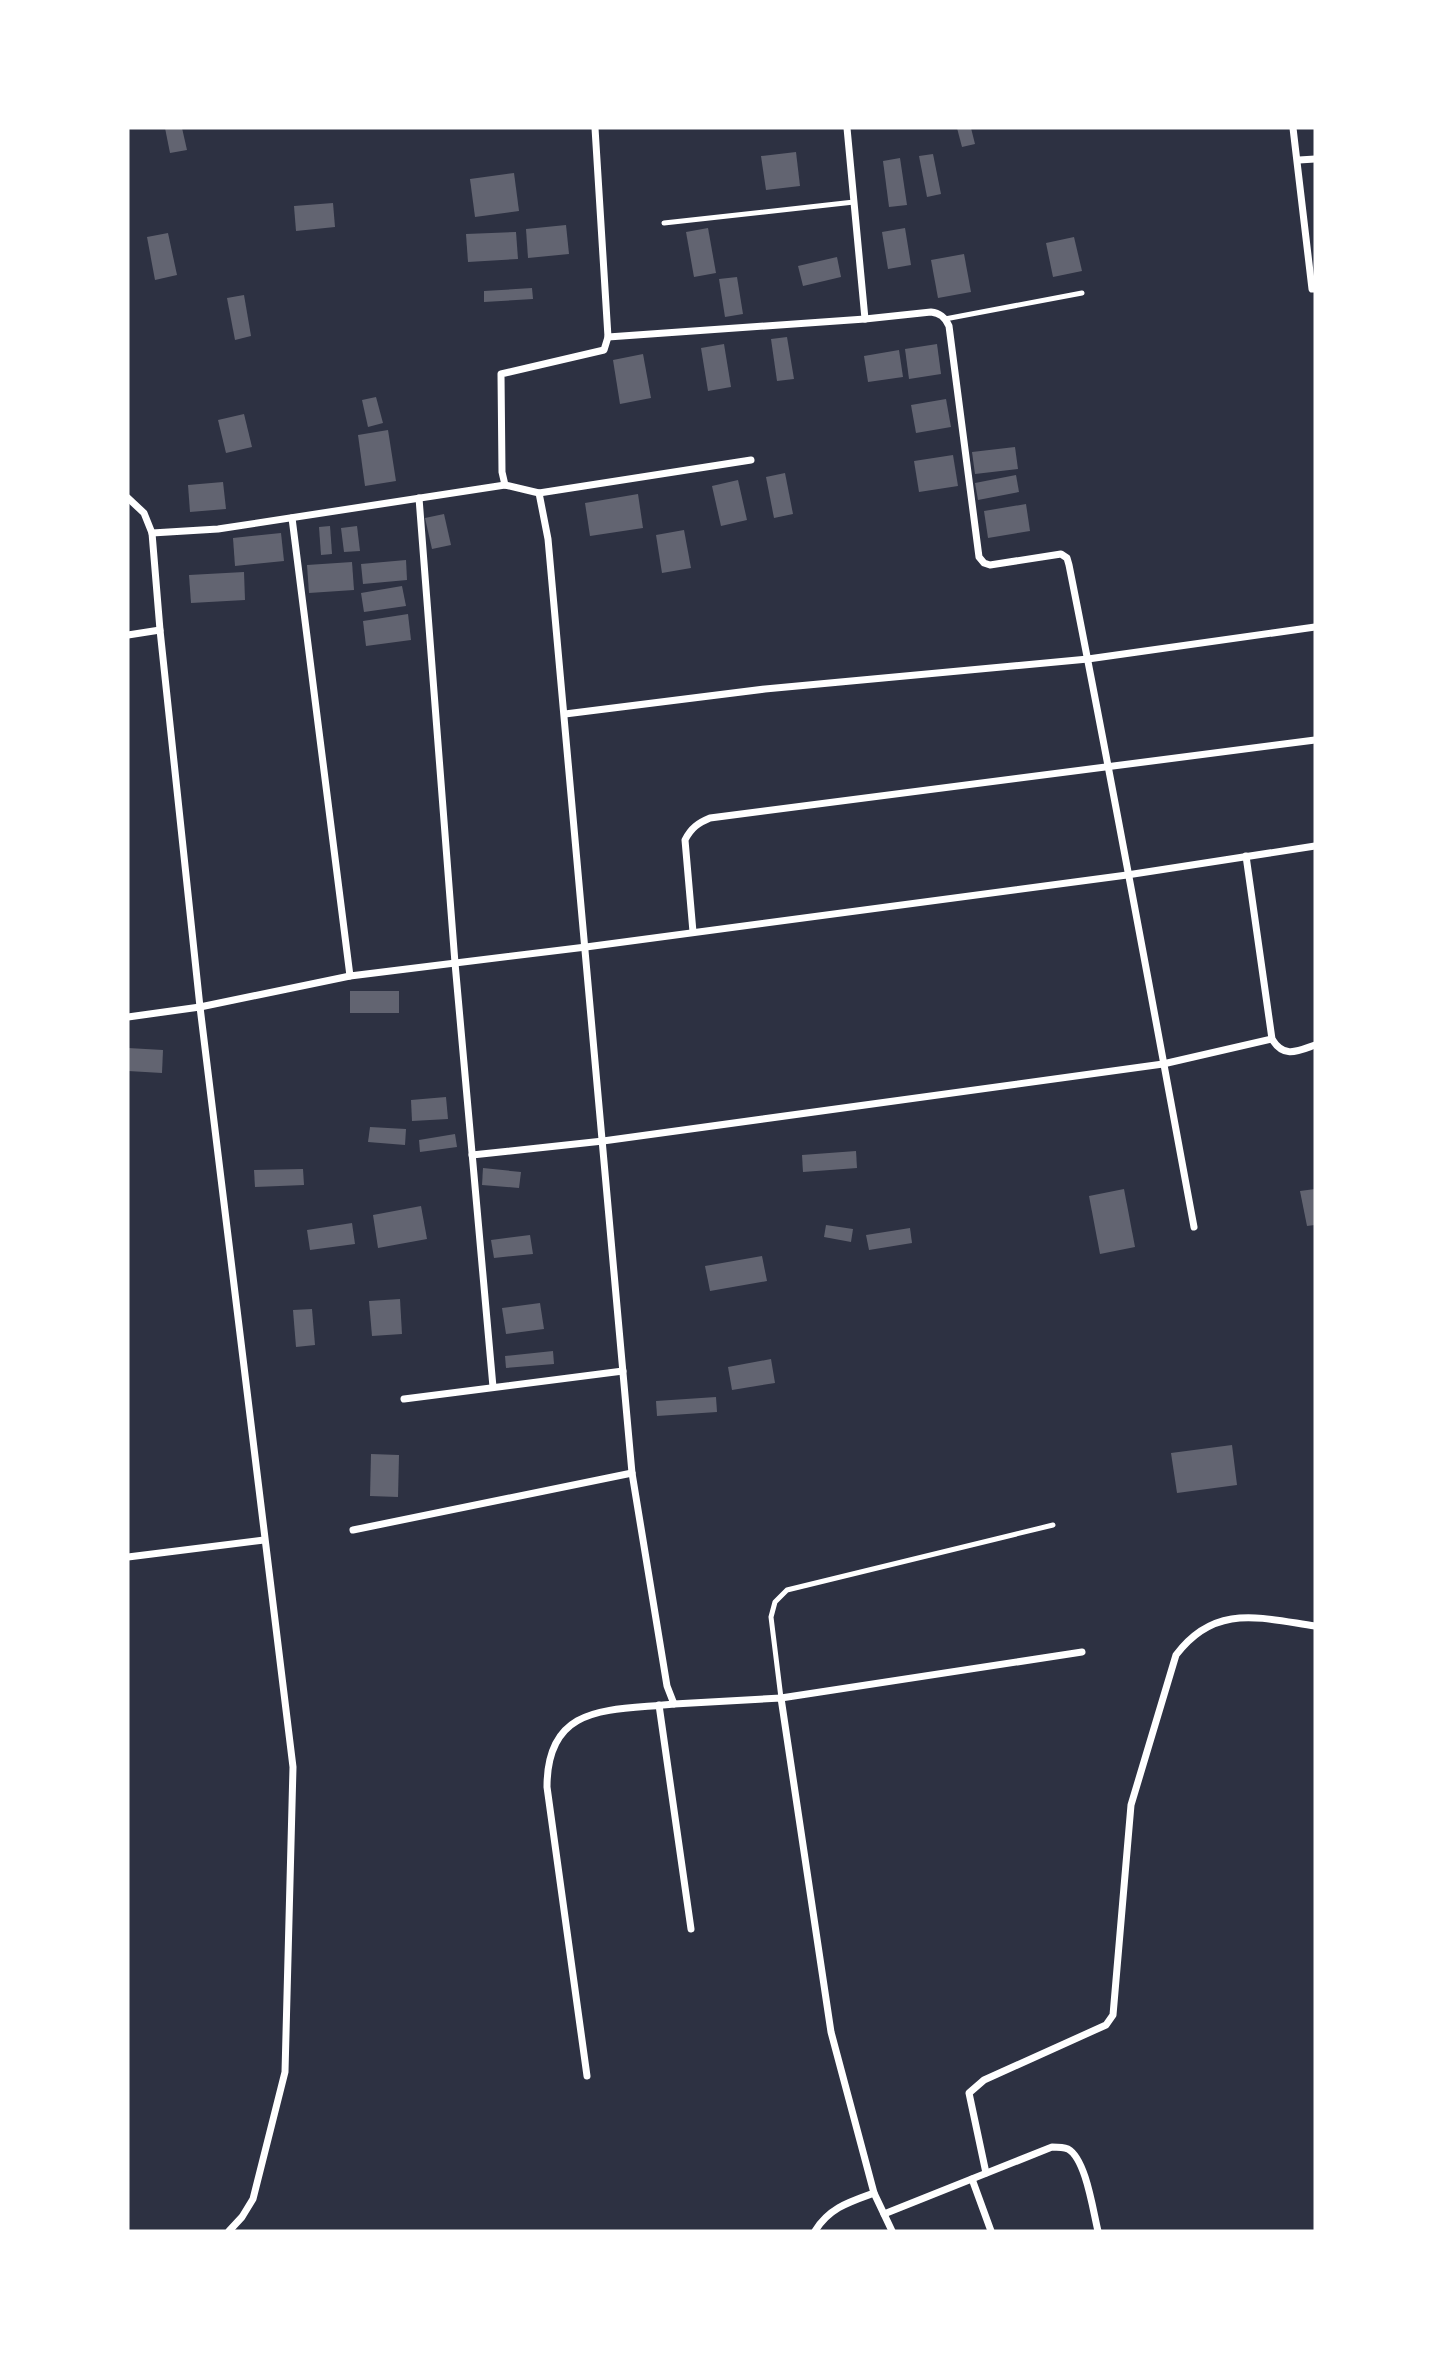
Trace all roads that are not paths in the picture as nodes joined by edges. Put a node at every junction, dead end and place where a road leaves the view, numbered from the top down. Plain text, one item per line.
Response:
1 (595, 128) edge
2 (847, 128) edge
3 (1293, 128) edge
4 (1315, 159) edge
5 (1299, 160) junction
6 (854, 202) junction
7 (664, 223) dead end
8 (1315, 289) edge
9 (1082, 293) dead end
10 (865, 319) junction
11 (946, 319) junction
12 (608, 337) junction
13 (751, 460) dead end
14 (505, 485) junction
15 (539, 493) junction
16 (128, 498) edge
17 (419, 498) junction
18 (292, 518) junction
19 (152, 533) junction
20 (1315, 627) edge
21 (160, 630) junction
22 (128, 635) edge
23 (1088, 659) junction
24 (565, 714) junction
25 (1315, 740) edge
26 (1110, 768) junction
27 (1315, 846) edge
28 (1245, 856) junction
29 (1127, 875) junction
30 (693, 932) junction
31 (586, 947) junction
32 (455, 963) junction
33 (350, 976) junction
34 (200, 1007) junction
35 (128, 1017) edge
36 (1272, 1039) junction
37 (1315, 1045) edge
38 (1163, 1064) junction
39 (603, 1141) junction
40 (472, 1155) junction
41 (1194, 1227) dead end
42 (623, 1371) junction
43 (493, 1387) junction
44 (404, 1399) dead end
45 (632, 1473) junction
46 (1053, 1525) dead end
47 (353, 1531) dead end
48 (264, 1540) junction
49 (128, 1558) edge
50 (1315, 1626) edge
51 (1082, 1652) dead end
52 (781, 1698) junction
53 (674, 1704) junction
54 (659, 1706) junction
55 (691, 1929) dead end
56 (587, 2076) dead end
57 (986, 2173) junction
58 (972, 2179) junction
59 (874, 2193) junction
60 (884, 2214) junction
61 (229, 2231) edge
62 (815, 2231) edge
63 (891, 2231) edge
64 (991, 2231) edge
65 (1098, 2231) edge

1 - 12 street
2 - 6 street
3 - 5 street
4 - 5 street
5 - 8 street
6 - 7 lane
6 - 10 street
9 - 11 lane
10 - 11 street
10 - 12 street
11 - 23 street
12 - 14 street
13 - 15 street
14 - 15 street
14 - 17 street
15 - 24 street
16 - 19 street
17 - 18 street
17 - 32 street
18 - 19 street
18 - 33 street
19 - 21 street
20 - 23 street
21 - 22 street
21 - 34 street
23 - 24 street
23 - 26 street
24 - 31 street
25 - 26 street
26 - 29 street
26 - 30 street
27 - 28 street
28 - 29 street
28 - 36 street
29 - 30 street
29 - 38 street
30 - 31 street
31 - 32 street
31 - 39 street
32 - 33 street
32 - 40 street
33 - 34 street
34 - 35 street
34 - 48 street
36 - 37 street
36 - 38 street
38 - 39 street
38 - 41 street
39 - 40 street
39 - 42 street
40 - 43 street
42 - 43 street
42 - 45 street
43 - 44 street
45 - 47 street
45 - 53 street
46 - 52 lane
48 - 49 street
48 - 61 street
50 - 57 street
51 - 52 street
52 - 53 street
52 - 59 street
53 - 54 street
54 - 55 street
54 - 56 street
57 - 58 street
57 - 65 street
58 - 60 street
58 - 64 street
59 - 60 street
59 - 62 street
60 - 63 street

